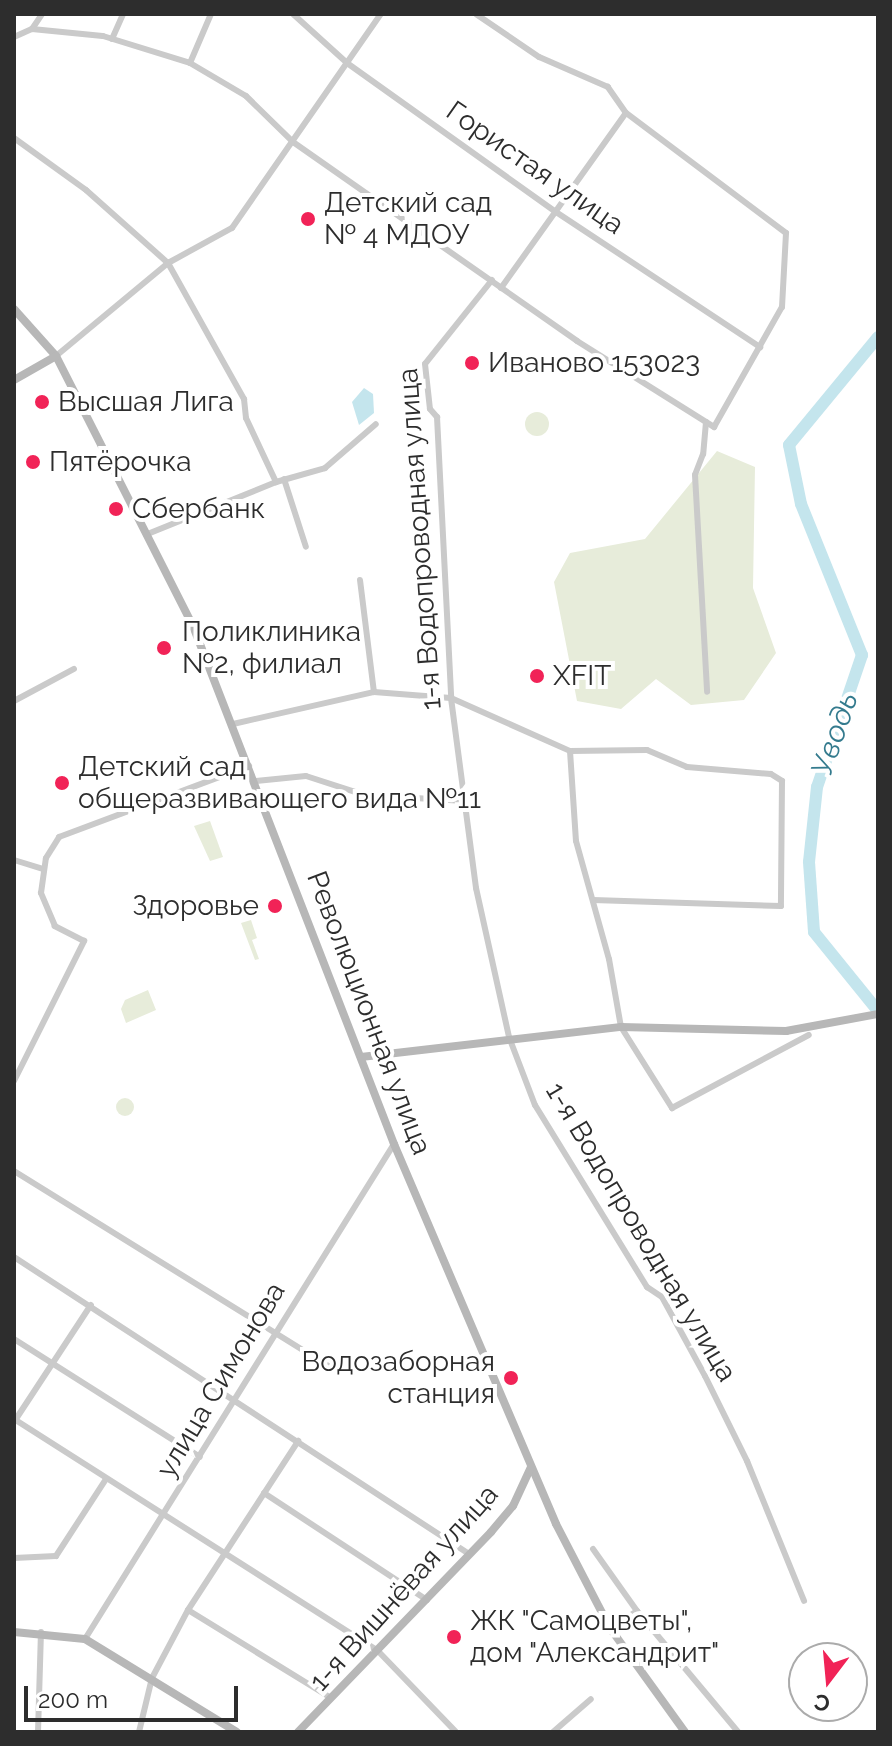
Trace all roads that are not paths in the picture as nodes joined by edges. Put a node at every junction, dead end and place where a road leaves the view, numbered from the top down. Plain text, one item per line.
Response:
1 (42, 14) edge
2 (123, 14) edge
3 (211, 14) edge
4 (381, 14) edge
5 (476, 14) edge
6 (292, 15) edge
7 (32, 29) junction
8 (14, 37) edge
9 (112, 39) junction
10 (190, 63) junction
11 (347, 63) junction
12 (626, 113) junction
13 (14, 138) edge
14 (293, 142) junction
15 (556, 212) junction
16 (168, 263) junction
17 (492, 280) junction
18 (501, 288) junction
19 (14, 309) edge
20 (760, 347) junction
21 (56, 356) junction
22 (14, 380) edge
23 (706, 422) junction
24 (376, 424) dead end
25 (284, 479) junction
26 (276, 482) junction
27 (150, 533) junction
28 (306, 547) dead end
29 (360, 580) dead end
30 (74, 669) dead end
31 (374, 692) junction
32 (707, 692) dead end
33 (451, 698) junction
34 (14, 701) edge
35 (233, 724) junction
36 (570, 751) junction
37 (250, 766) junction
38 (256, 781) junction
39 (465, 801) junction
40 (14, 860) edge
41 (43, 869) junction
42 (593, 900) junction
43 (878, 1014) edge
44 (621, 1027) junction
45 (809, 1035) dead end
46 (509, 1037) junction
47 (361, 1057) junction
48 (14, 1081) edge
49 (394, 1144) junction
50 (14, 1171) edge
51 (14, 1257) edge
52 (91, 1305) junction
53 (274, 1334) junction
54 (14, 1339) edge
55 (54, 1363) junction
56 (336, 1371) dead end
57 (233, 1400) junction
58 (14, 1420) edge
59 (298, 1441) junction
60 (200, 1457) junction
61 (532, 1466) junction
62 (106, 1479) junction
63 (264, 1493) junction
64 (164, 1516) junction
65 (593, 1549) dead end
66 (225, 1552) junction
67 (469, 1554) junction
68 (14, 1558) edge
69 (427, 1600) junction
70 (804, 1601) dead end
71 (188, 1610) junction
72 (637, 1611) junction
73 (610, 1628) junction
74 (14, 1632) edge
75 (41, 1632) junction
76 (85, 1639) junction
77 (378, 1651) junction
78 (152, 1678) junction
79 (591, 1699) dead end
80 (333, 1700) junction
81 (38, 1732) edge
82 (139, 1732) edge
83 (237, 1732) edge
84 (298, 1732) edge
85 (456, 1732) edge
86 (553, 1732) edge
87 (685, 1732) edge
88 (738, 1732) edge

1 - 7 street
2 - 9 street
3 - 10 street
4 - 11 street
5 - 12 street
6 - 11 street, Гористая улица
7 - 8 street
7 - 9 street
9 - 10 street
10 - 14 street
11 - 14 street
11 - 15 street, Гористая улица
12 - 15 street
12 - 20 street
13 - 16 street
14 - 16 street
14 - 17 street
15 - 18 street
15 - 20 street, Гористая улица
16 - 21 street
16 - 26 street
17 - 18 street
17 - 33 street, 1-я Водопроводная улица
18 - 23 street
19 - 21 main road, Революционная улица
20 - 23 street
21 - 22 main road
21 - 27 main road, Революционная улица
23 - 32 street
24 - 25 street
25 - 26 street
25 - 28 street
26 - 27 street
27 - 35 main road, Революционная улица
29 - 31 street
30 - 34 street
31 - 33 street
31 - 35 street
33 - 36 street
33 - 39 street, 1-я Водопроводная улица
35 - 37 main road, Революционная улица
36 - 42 street
36 - 42 street
37 - 38 main road, Революционная улица
37 - 41 street
38 - 39 street
38 - 47 main road, Революционная улица
39 - 46 street, 1-я Водопроводная улица
40 - 41 street
41 - 48 street
42 - 44 street
43 - 44 main road
44 - 45 street
44 - 46 main road
46 - 47 main road
46 - 70 street, 1-я Водопроводная улица
47 - 49 main road, Революционная улица
49 - 53 street, улица Симонова
49 - 61 main road, Революционная улица
50 - 53 street
51 - 52 street
52 - 55 street
52 - 57 street
53 - 56 street
53 - 57 street, улица Симонова
54 - 55 street
55 - 58 street
55 - 60 street
57 - 59 street
57 - 60 street, улица Симонова
58 - 62 street
59 - 63 street
59 - 67 street
60 - 64 street, улица Симонова
61 - 67 main road, 1-я Вишнёвая улица
61 - 73 main road, Революционная улица
62 - 64 street
62 - 68 street
63 - 66 street
63 - 69 street
64 - 66 street
64 - 76 street, улица Симонова
65 - 72 street
66 - 71 street
66 - 77 street
67 - 69 main road, 1-я Вишнёвая улица
69 - 77 main road, 1-я Вишнёвая улица
71 - 78 street
71 - 80 street
72 - 73 street
72 - 88 street
73 - 87 main road, Революционная улица
74 - 75 main road
75 - 76 main road
75 - 81 street
76 - 78 main road
77 - 80 main road, 1-я Вишнёвая улица
77 - 85 street
78 - 82 street
78 - 83 main road
79 - 86 street
80 - 84 main road, 1-я Вишнёвая улица

